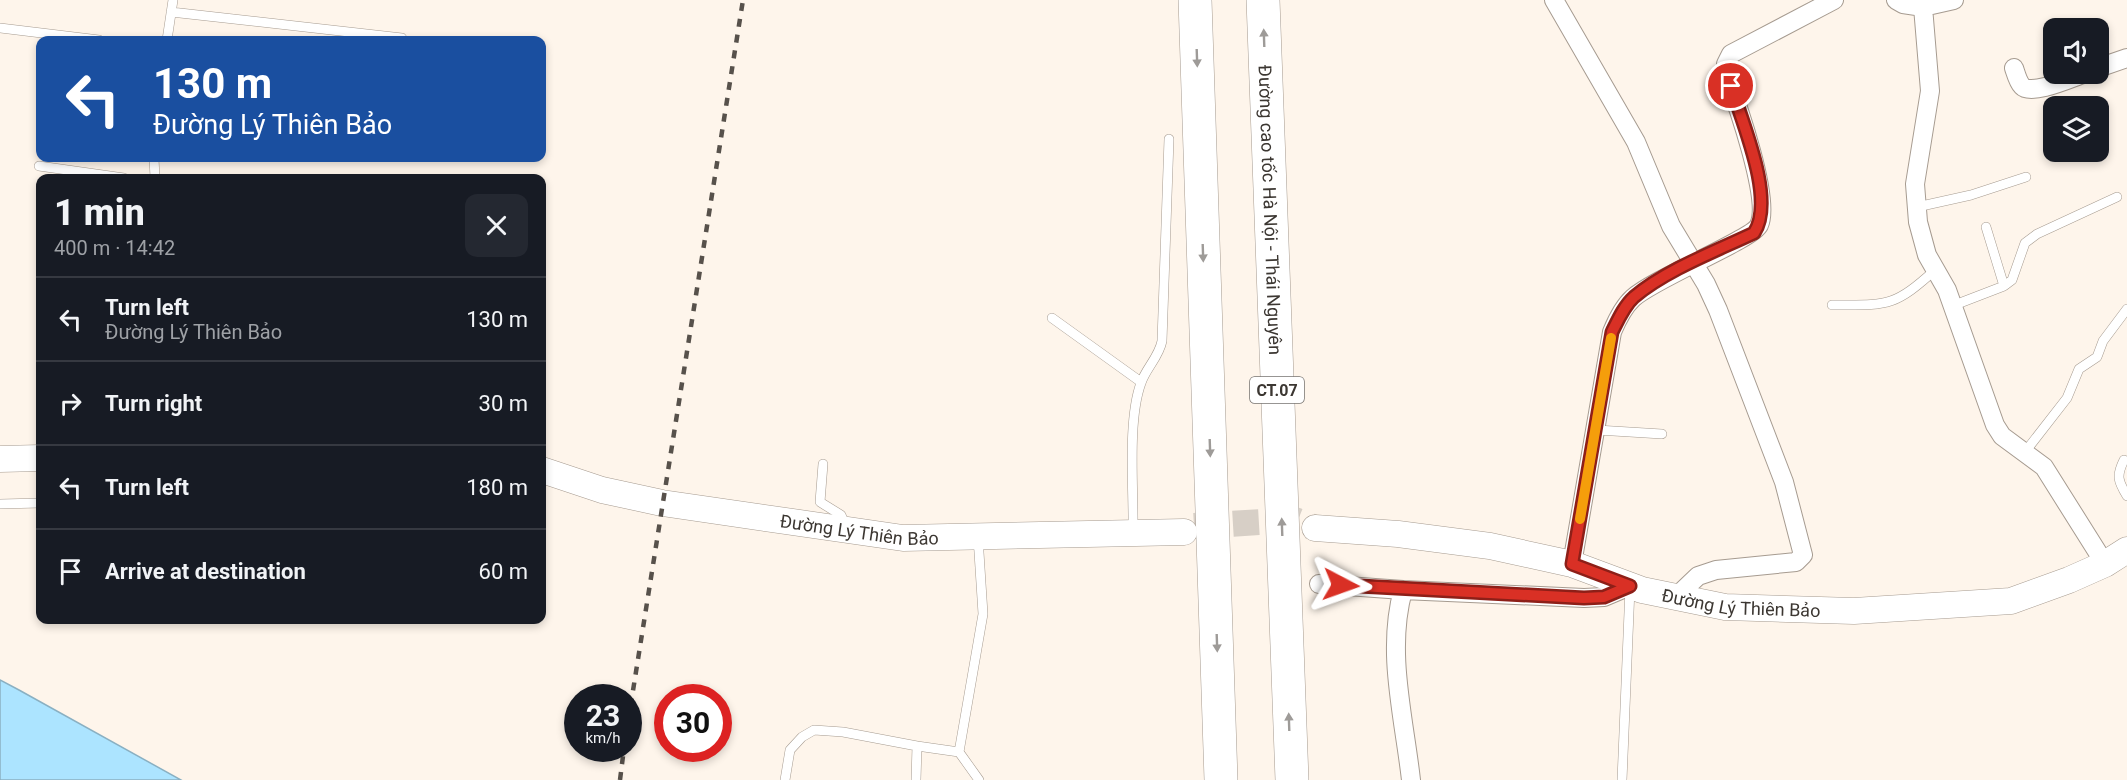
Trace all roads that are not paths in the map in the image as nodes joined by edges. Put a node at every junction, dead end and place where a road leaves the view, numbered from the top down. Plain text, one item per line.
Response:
1 (173, 0) edge
2 (1195, 0) edge
3 (1263, 0) edge
4 (1554, 0) edge
5 (1834, 0) edge
6 (1896, 0) edge
7 (1954, 0) edge
8 (1922, 3) edge
9 (171, 12) junction
10 (0, 28) edge
11 (66, 36) edge
12 (168, 36) edge
13 (384, 36) edge
14 (2127, 58) edge
15 (2109, 64) edge
16 (2014, 68) dead end
17 (2054, 84) edge
18 (1169, 139) dead end
19 (39, 166) dead end
20 (96, 174) edge
21 (2026, 177) dead end
22 (2117, 197) dead end
23 (1917, 207) junction
24 (1986, 227) dead end
25 (1692, 264) junction
26 (1935, 270) junction
27 (2004, 286) junction
28 (1832, 305) dead end
29 (1952, 306) junction
30 (2127, 309) edge
31 (1052, 318) dead end
32 (1141, 382) junction
33 (1597, 430) junction
34 (1662, 434) dead end
35 (2025, 452) junction
36 (36, 458) edge
37 (0, 459) edge
38 (2124, 460) dead end
39 (823, 464) dead end
40 (546, 471) edge
41 (2127, 496) edge
42 (36, 503) edge
43 (0, 504) edge
44 (1315, 528) tunnel mouth
45 (847, 530) junction
46 (1184, 532) tunnel mouth
47 (1133, 535) junction
48 (978, 537) junction
49 (2127, 550) edge
50 (1572, 564) junction
51 (2105, 564) junction
52 (1319, 584) dead end
53 (1630, 586) junction
54 (1403, 590) junction
55 (1676, 597) junction
56 (917, 746) junction
57 (959, 752) junction
58 (785, 780) edge
59 (916, 780) edge
60 (979, 780) edge
61 (1221, 780) edge
62 (1292, 780) edge
63 (1411, 780) edge
64 (1622, 780) edge

1 - 9 lane
2 -> 61 highway
62 -> 3 highway, Đường cao tốc Hà Nội - Thái Nguyên / CT.07
4 - 25 street
5 - 25 street
6 - 8 street
7 - 8 street
8 - 23 street
9 - 12 lane
9 - 13 lane
10 - 11 lane
14 - 15 street
16 - 17 street
18 - 32 lane
19 - 20 lane
21 - 23 lane
22 - 27 lane
23 - 26 street
24 - 27 lane
25 - 33 street
25 - 55 street
26 - 28 lane
26 - 29 street
27 - 29 lane
29 - 35 street
30 - 35 lane
31 - 32 lane
32 - 47 lane
33 - 34 lane
33 - 50 street
35 - 51 street
36 - 37 main road
38 - 41 lane
39 - 45 lane
40 - 45 main road, Đường Lý Thiên Bảo
42 - 43 lane
44 - 50 main road, Đường Lý Thiên Bảo
45 - 48 main road, Đường Lý Thiên Bảo
46 - 47 main road, Đường Lý Thiên Bảo
47 - 48 main road, Đường Lý Thiên Bảo
48 - 57 lane
49 - 51 main road, Đường Lý Thiên Bảo
50 - 53 main road, Đường Lý Thiên Bảo
51 - 55 main road, Đường Lý Thiên Bảo
52 - 54 street
53 - 54 street
53 - 55 main road, Đường Lý Thiên Bảo
53 - 64 lane
54 - 63 street
56 - 57 lane
56 - 58 lane
56 - 59 lane
57 - 60 lane

